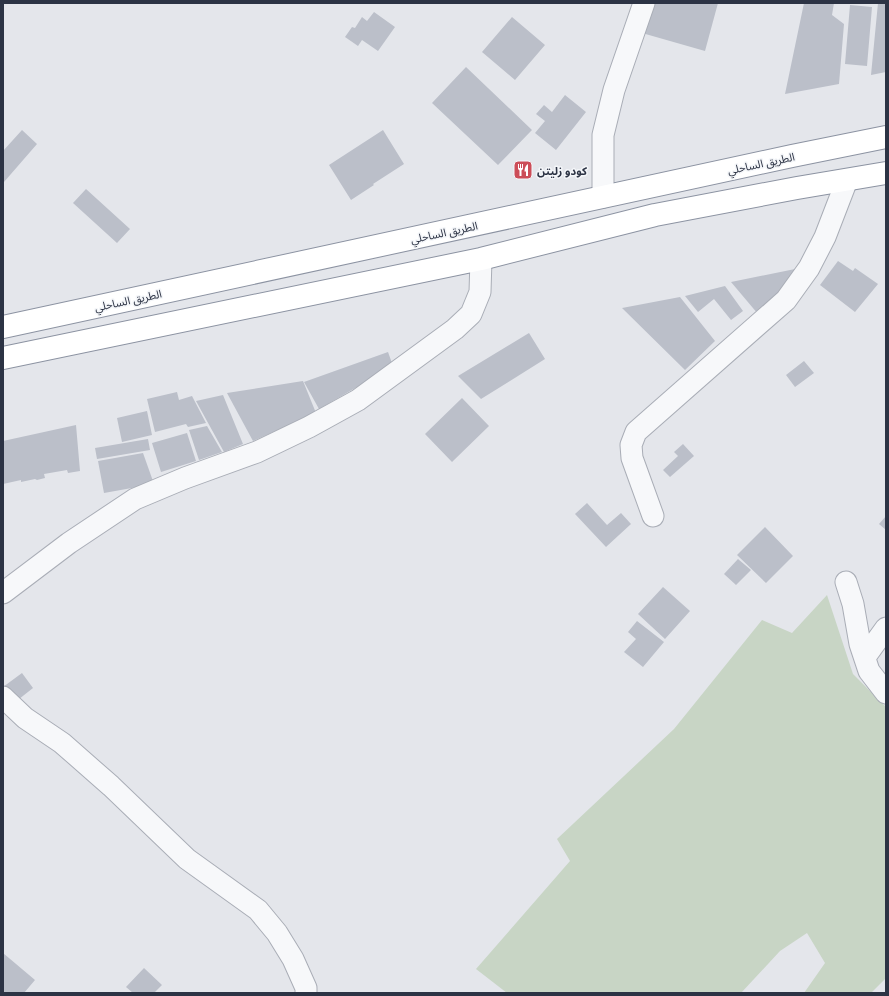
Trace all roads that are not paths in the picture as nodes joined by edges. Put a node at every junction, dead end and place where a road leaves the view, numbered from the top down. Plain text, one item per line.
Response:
1 (644, 3) edge
2 (886, 137) edge
3 (792, 156) junction
4 (886, 172) edge
5 (847, 180) junction
6 (797, 188) junction
7 (603, 197) junction
8 (481, 259) junction
9 (3, 327) edge
10 (3, 358) edge
11 (653, 516) dead end
12 (846, 582) dead end
13 (3, 593) edge
14 (886, 628) edge
15 (865, 657) junction
16 (886, 693) edge
17 (3, 697) edge
18 (306, 993) edge

1 - 7 street
2 - 3 highway, الطريق الساحلي
3 - 6 highway
3 - 7 highway, الطريق الساحلي
4 - 5 highway
5 - 6 highway
5 - 11 street
6 - 8 highway
7 - 9 highway, الطريق الساحلي
8 - 10 highway
8 - 13 street
12 - 15 street
14 - 15 street
15 - 16 street
17 - 18 street

